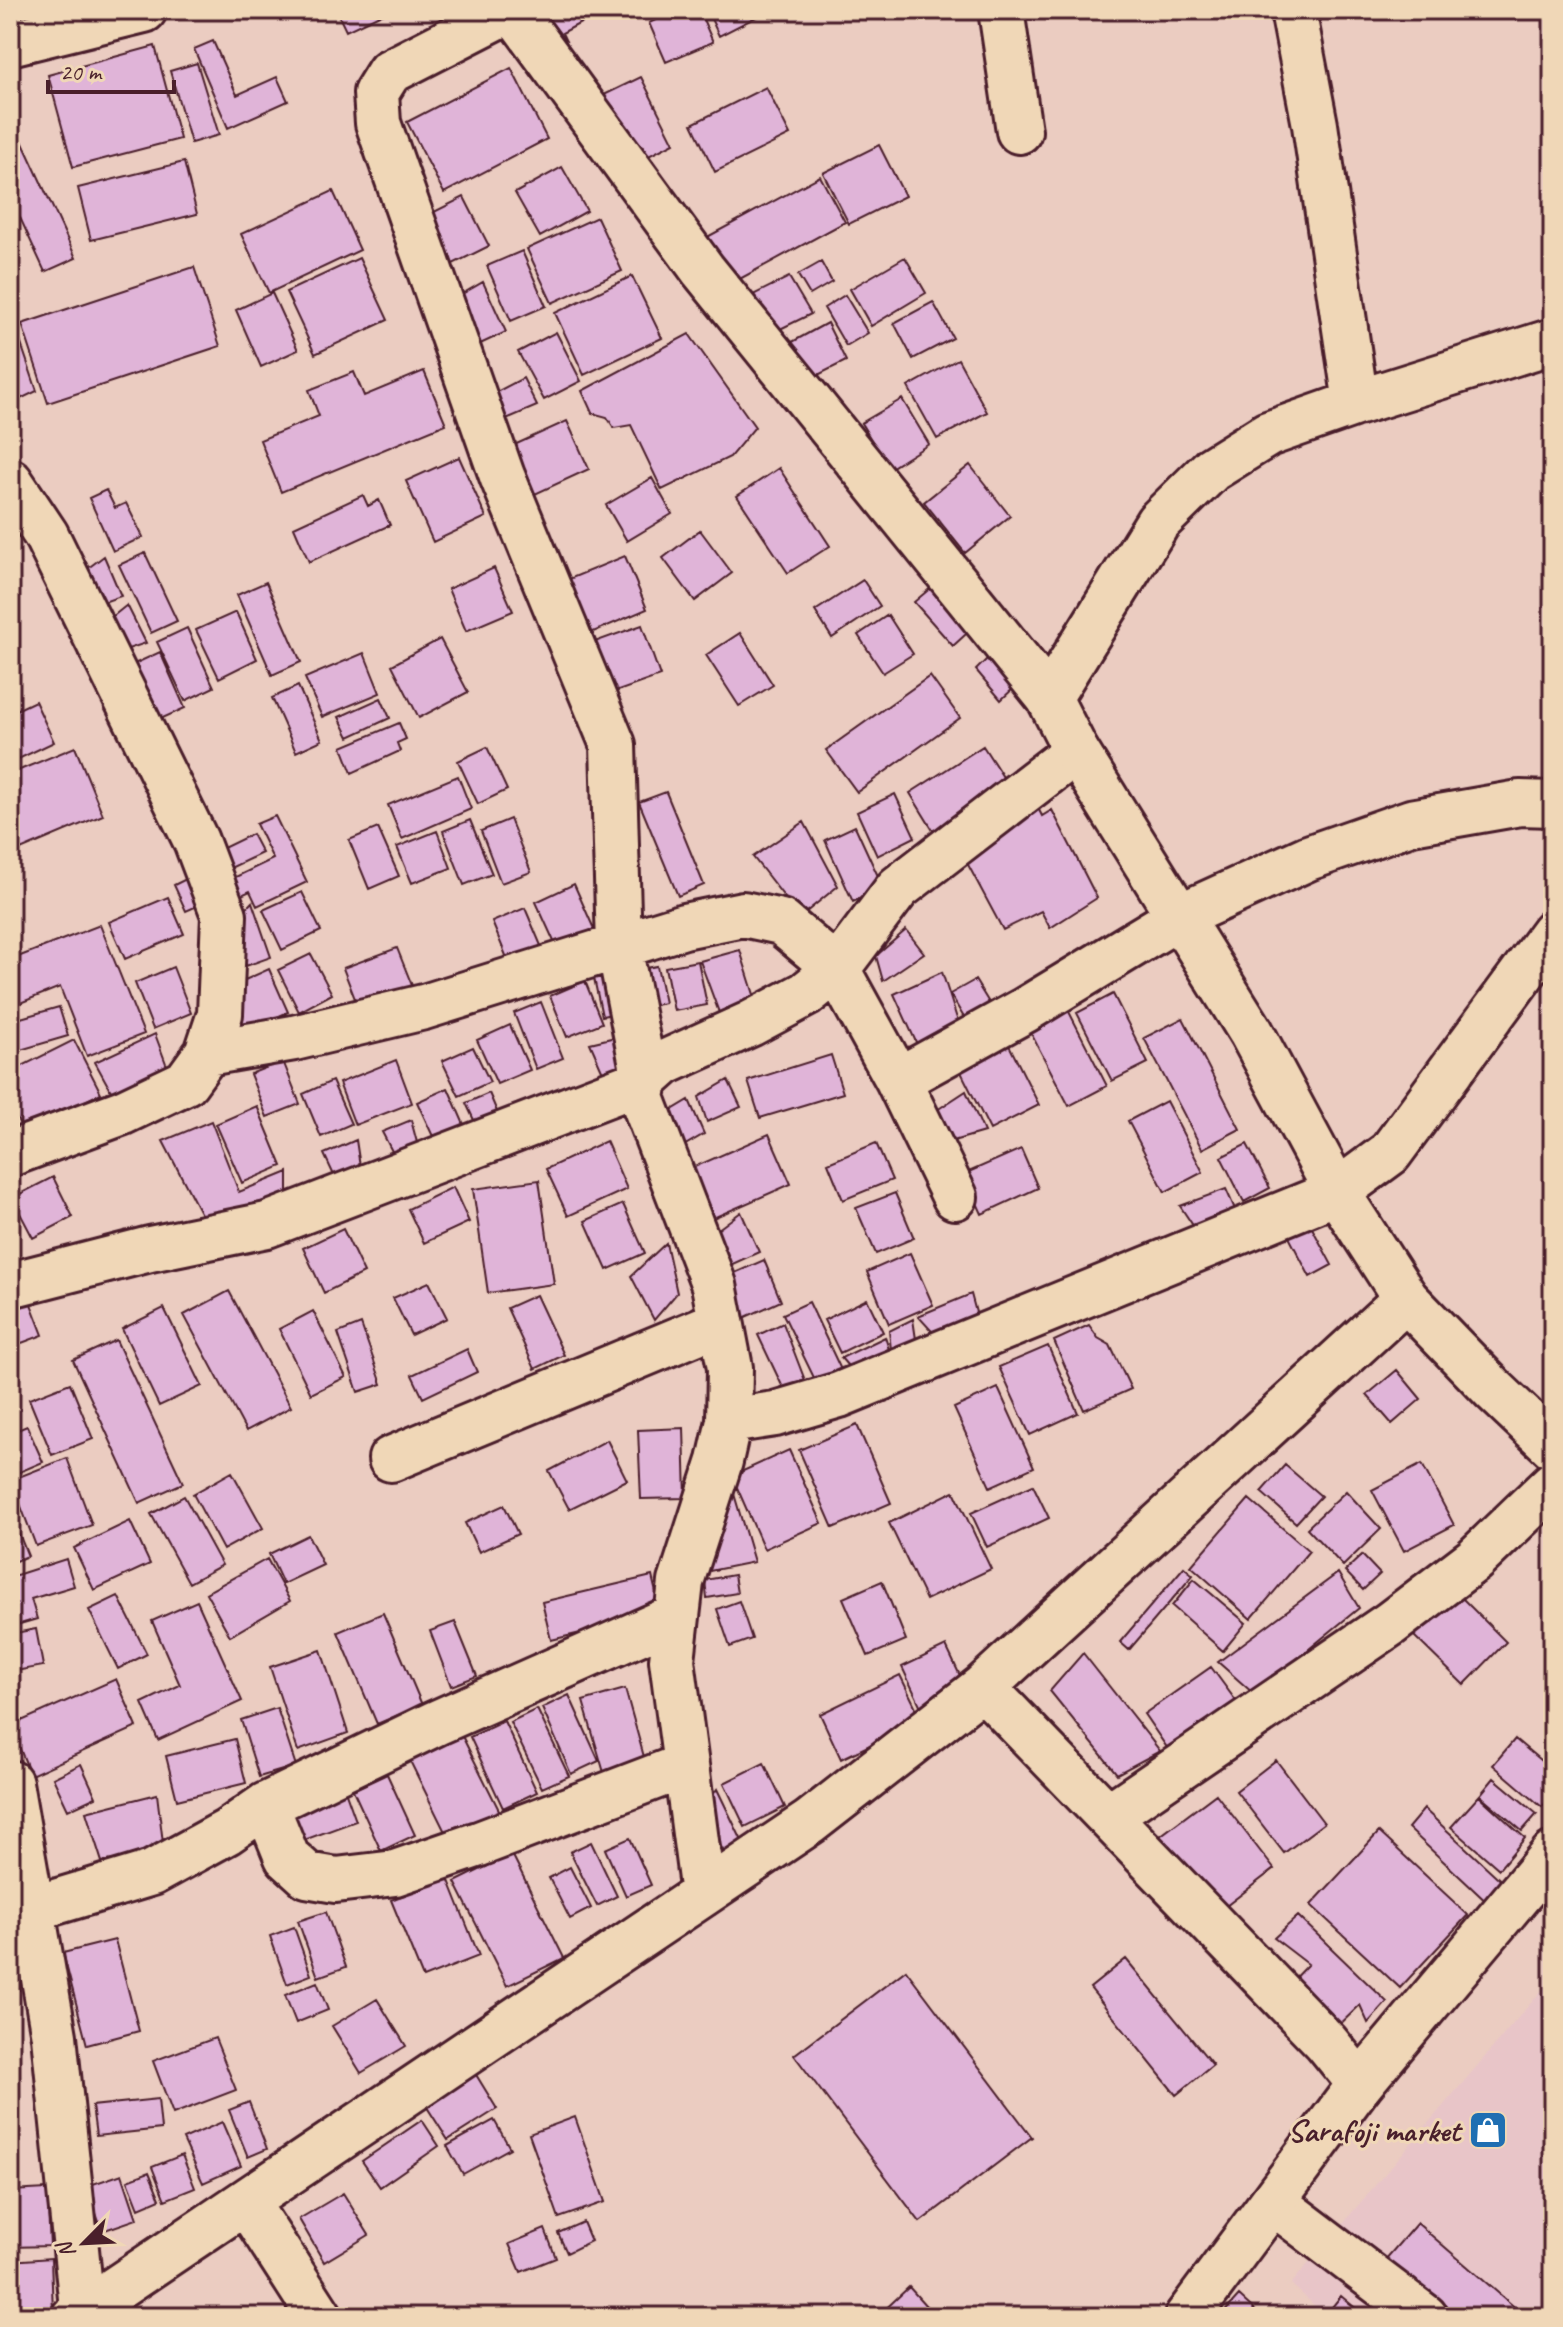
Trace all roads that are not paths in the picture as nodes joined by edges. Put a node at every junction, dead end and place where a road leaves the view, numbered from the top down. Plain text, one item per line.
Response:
1 (144, 10) edge
2 (512, 10) edge
3 (1001, 10) edge
4 (1293, 10) edge
5 (10, 43) edge
6 (1019, 131) dead end
7 (1553, 341) edge
8 (1356, 403) junction
9 (10, 481) edge
10 (1049, 698) junction
11 (1076, 751) junction
12 (1553, 804) edge
13 (1180, 916) junction
14 (1553, 932) edge
15 (619, 946) junction
16 (837, 969) junction
17 (207, 1053) junction
18 (645, 1080) junction
19 (898, 1080) junction
20 (10, 1154) edge
21 (1337, 1192) junction
22 (955, 1197) dead end
23 (10, 1285) edge
24 (1406, 1299) junction
25 (721, 1322) junction
26 (729, 1421) junction
27 (1553, 1446) edge
28 (391, 1459) dead end
29 (1553, 1484) edge
30 (677, 1616) junction
31 (983, 1687) junction
32 (686, 1765) junction
33 (10, 1783) edge
34 (266, 1805) junction
35 (1108, 1816) junction
36 (1553, 1854) edge
37 (703, 1894) junction
38 (32, 1909) junction
39 (1360, 2084) junction
40 (246, 2202) junction
41 (1273, 2202) junction
42 (80, 2315) edge
43 (320, 2317) edge
44 (1187, 2317) edge
45 (1425, 2317) edge

1 - 5 street
2 - 10 street
2 - 15 street
3 - 6 street
4 - 8 street
7 - 8 street
8 - 10 street
9 - 17 street
10 - 11 street
11 - 13 street
11 - 16 street
12 - 13 street
13 - 19 street
13 - 21 street
14 - 21 street
15 - 16 street
15 - 17 street
15 - 18 street
16 - 18 street
16 - 19 street
17 - 20 street
18 - 23 street
18 - 25 street
19 - 22 street
21 - 24 street
21 - 26 street
24 - 27 street
24 - 31 street
25 - 26 street
25 - 28 street
26 - 30 street
29 - 35 street
30 - 32 street
30 - 34 street
31 - 35 street
31 - 37 street
32 - 34 street
32 - 37 street
33 - 38 street
34 - 38 street
35 - 39 street
36 - 39 street
37 - 40 street
38 - 42 street
39 - 41 street
40 - 42 street
40 - 43 street
41 - 44 street
41 - 45 street

